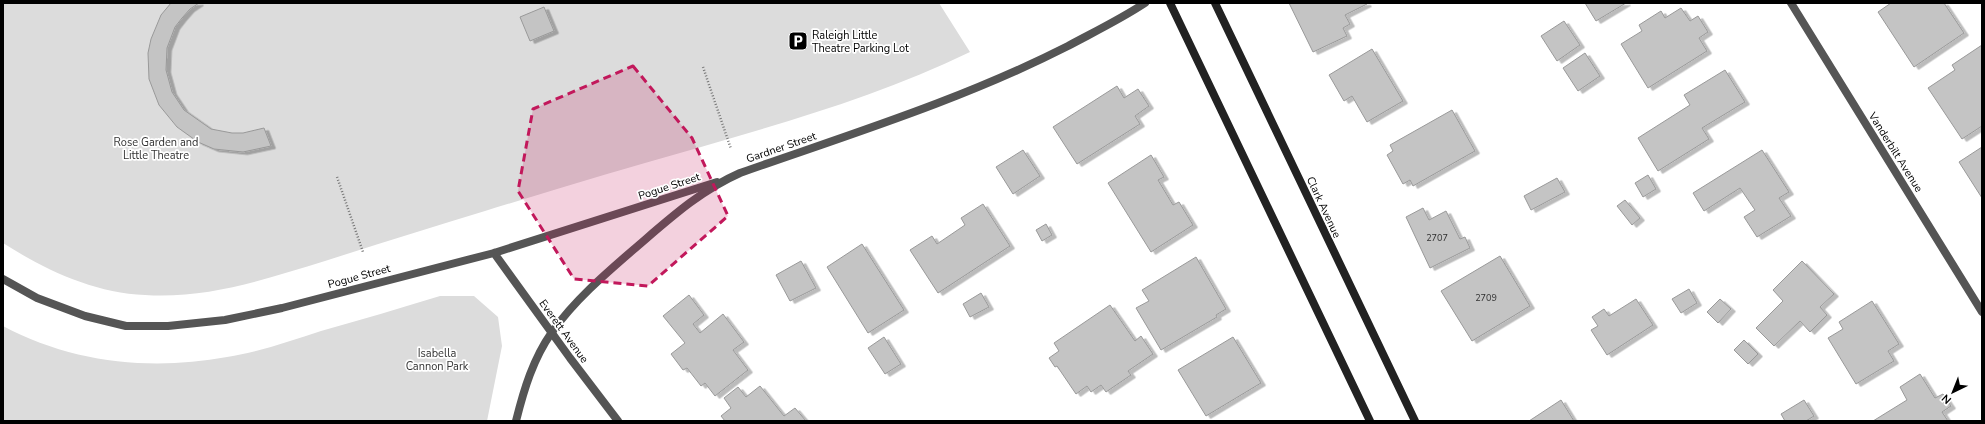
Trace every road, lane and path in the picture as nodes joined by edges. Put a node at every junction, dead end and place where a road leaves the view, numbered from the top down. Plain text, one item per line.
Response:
1 (1145, 3) edge
2 (1170, 3) edge
3 (1215, 3) edge
4 (1791, 3) edge
5 (703, 67) dead end
6 (731, 149) dead end
7 (337, 177) dead end
8 (719, 182) junction
9 (364, 252) dead end
10 (494, 253) junction
11 (3, 279) edge
12 (1982, 312) edge
13 (552, 332) junction
14 (516, 421) edge
15 (618, 421) edge
16 (1370, 421) edge
17 (1415, 421) edge

1 - 8 street, Gardner Street
2 - 16 main road
3 - 17 main road, Clark Avenue
4 - 12 street, Vanderbilt Avenue
5 - 6 path
7 - 9 path
8 - 10 street, Pogue Street
8 - 13 street, Gardner Street
10 - 11 street, Pogue Street
10 - 13 street, Everett Avenue
13 - 14 street, Gardner Street
13 - 15 street, Everett Avenue

